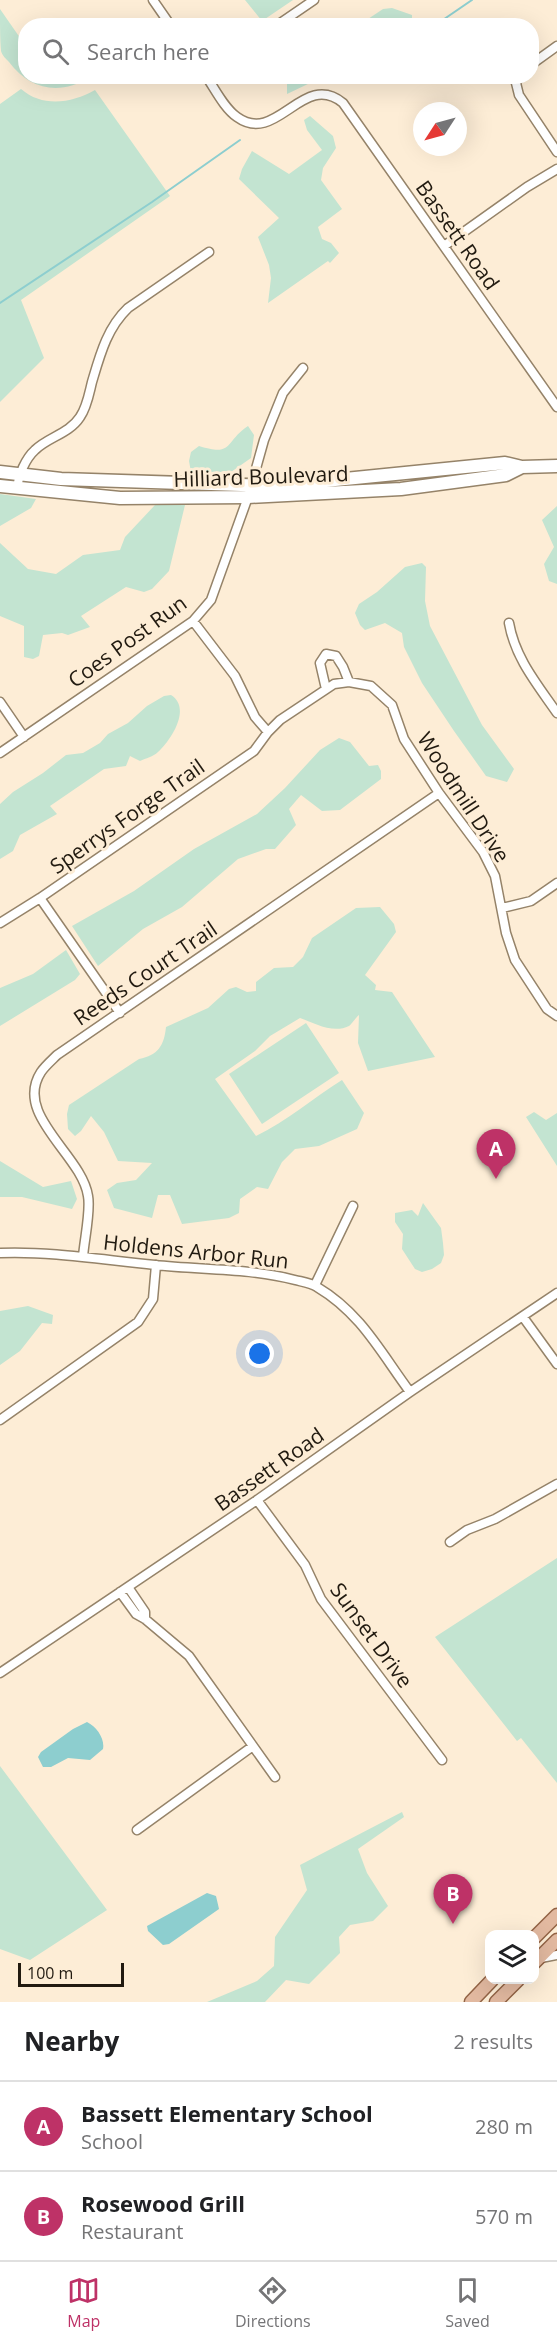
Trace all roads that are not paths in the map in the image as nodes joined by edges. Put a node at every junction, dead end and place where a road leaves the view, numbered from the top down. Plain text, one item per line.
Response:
1 (153, 0) edge
2 (314, 0) edge
3 (165, 18) edge
4 (288, 18) edge
5 (557, 46) edge
6 (539, 58) edge
7 (212, 84) edge
8 (516, 84) edge
9 (557, 152) edge
10 (557, 169) edge
11 (444, 246) junction
12 (209, 252) dead end
13 (303, 368) dead end
14 (557, 407) edge
15 (557, 466) edge
16 (0, 472) edge
17 (20, 474) junction
18 (0, 486) edge
19 (17, 487) junction
20 (249, 492) junction
21 (193, 621) junction
22 (509, 623) dead end
23 (349, 682) junction
24 (326, 689) junction
25 (0, 702) edge
26 (557, 712) edge
27 (268, 732) junction
28 (24, 737) junction
29 (0, 753) edge
30 (440, 793) junction
31 (557, 883) edge
32 (40, 898) junction
33 (502, 908) junction
34 (0, 923) edge
35 (120, 1013) junction
36 (557, 1016) edge
37 (353, 1206) dead end
38 (0, 1253) edge
39 (83, 1257) junction
40 (156, 1265) junction
41 (315, 1285) junction
42 (557, 1293) edge
43 (523, 1317) junction
44 (557, 1365) edge
45 (410, 1392) junction
46 (0, 1420) edge
47 (557, 1484) edge
48 (257, 1500) junction
49 (450, 1542) dead end
50 (124, 1589) junction
51 (0, 1673) edge
52 (253, 1746) junction
53 (442, 1760) dead end
54 (275, 1777) dead end
55 (137, 1830) dead end
56 (557, 1915) edge
57 (539, 1933) edge
58 (557, 1940) edge
59 (557, 1955) edge
60 (539, 1958) edge
61 (539, 1960) edge
62 (488, 1984) edge
63 (498, 1984) edge
64 (514, 1984) edge
65 (471, 2002) edge
66 (482, 2002) edge
67 (496, 2002) edge

1 - 3 street
2 - 4 street
5 - 6 street
7 - 11 street, Bassett Road
8 - 9 street
10 - 11 street
11 - 14 street, Bassett Road
12 - 17 street
13 - 20 street, Coes Post Run
15 - 20 main road, Hilliard Boulevard
16 - 17 main road, Hilliard Boulevard
17 - 19 street
17 - 20 main road, Hilliard Boulevard
18 - 19 main road, Hilliard Boulevard
19 - 20 main road, Hilliard Boulevard
20 - 21 street, Coes Post Run
21 - 27 street
21 - 28 street, Coes Post Run
22 - 26 street
23 - 24 street, Sperrys Forge Trail
23 - 24 street
23 - 30 street, Woodmill Drive
24 - 27 street, Sperrys Forge Trail
25 - 28 street
27 - 32 street, Sperrys Forge Trail
28 - 29 street, Coes Post Run
30 - 33 street, Woodmill Drive
30 - 35 street, Reeds Court Trail
31 - 33 street
32 - 34 street, Sperrys Forge Trail
32 - 35 street
33 - 36 street, Woodmill Drive
35 - 39 street, Reeds Court Trail
37 - 41 street
38 - 39 street, Holdens Arbor Run
39 - 40 street, Holdens Arbor Run
40 - 41 street, Holdens Arbor Run
40 - 46 street
41 - 45 street, Holdens Arbor Run
42 - 43 street, Bassett Road
43 - 44 street
43 - 45 street, Bassett Road
45 - 48 street, Bassett Road
47 - 49 street
48 - 50 street, Bassett Road
48 - 53 street, Sunset Drive
50 - 51 street, Bassett Road
50 - 52 street
52 - 54 street
52 - 55 street
56 - 57 main road
58 - 60 main road
59 - 61 street
62 - 65 main road
63 - 66 main road
64 - 67 main road

